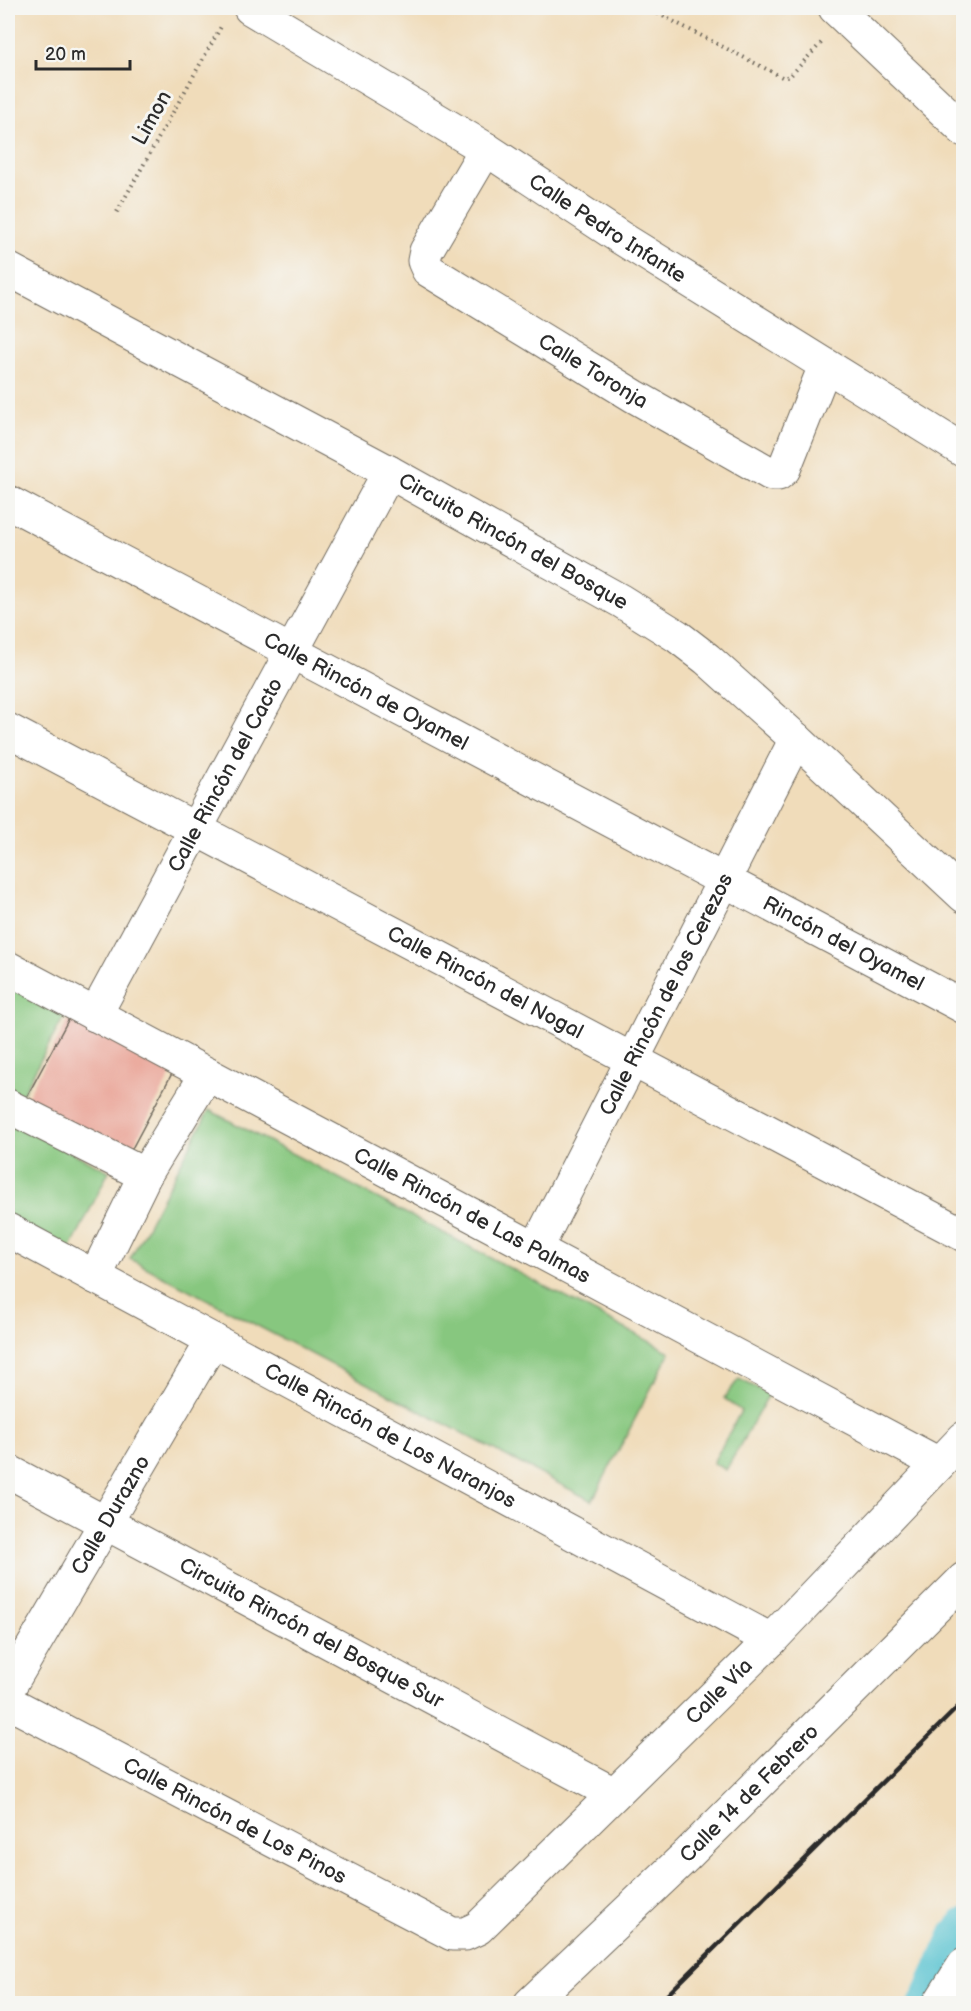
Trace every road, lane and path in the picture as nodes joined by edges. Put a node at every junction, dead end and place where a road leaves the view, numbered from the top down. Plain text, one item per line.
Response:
1 (647, 8) edge
2 (840, 12) edge
3 (238, 13) edge
4 (959, 116) edge
5 (486, 149) junction
6 (117, 212) dead end
7 (8, 269) edge
8 (825, 366) junction
9 (963, 451) edge
10 (390, 472) junction
11 (8, 502) edge
12 (292, 652) junction
13 (8, 730) edge
14 (796, 739) junction
15 (196, 830) junction
16 (724, 880) junction
17 (963, 896) edge
18 (8, 968) edge
19 (963, 1007) edge
20 (95, 1015) junction
21 (632, 1060) junction
22 (207, 1074) junction
23 (8, 1106) edge
24 (145, 1175) junction
25 (8, 1230) edge
26 (963, 1235) edge
27 (536, 1249) junction
28 (95, 1277) junction
29 (213, 1340) junction
30 (963, 1438) edge
31 (939, 1464) junction
32 (8, 1471) edge
33 (105, 1523) junction
34 (963, 1579) edge
35 (771, 1640) junction
36 (8, 1689) edge
37 (8, 1702) edge
38 (614, 1794) junction
39 (465, 1934) joint
40 (963, 1965) edge
41 (530, 2004) edge
42 (939, 2004) edge

1 - 2 path
2 - 4 street
3 - 5 street, Calle Pedro Infante
3 - 6 path, Limon
5 - 8 street, Calle Pedro Infante
5 - 8 street, Calle Toronja
7 - 10 street, Circuito Rincón del Bosque
8 - 9 street, Calle Pedro Infante
10 - 12 street, Calle Rincón del Cacto
10 - 14 street, Circuito Rincón del Bosque
11 - 12 street, Calle Rincón de Oyamel
12 - 15 street, Calle Rincón del Cacto
12 - 16 street, Calle Rincón de Oyamel
13 - 15 street, Calle Rincón del Nogal
14 - 16 street, Calle Rincón de los Cerezos
14 - 17 street, Circuito Rincón del Bosque
15 - 20 street, Calle Rincón del Cacto
15 - 21 street, Calle Rincón del Nogal
16 - 19 street, Rincón del Oyamel
16 - 21 street, Calle Rincón de los Cerezos
18 - 20 street, Calle Rincón de Las Palmas
20 - 22 street, Calle Rincón de Las Palmas
21 - 26 street, Calle Rincón del Nogal
21 - 27 street, Calle Rincón de los Cerezos
22 - 24 street
22 - 27 street, Calle Rincón de Las Palmas
23 - 24 street
24 - 28 street
25 - 28 street, Calle Rincón de Los Naranjos
27 - 31 street, Calle Rincón de Las Palmas
28 - 29 street, Calle Rincón de Los Naranjos
29 - 33 street, Calle Durazno
29 - 35 street, Calle Rincón de Los Naranjos
30 - 31 street, Calle Vía
31 - 35 street, Calle Vía
32 - 33 street, Circuito Rincón del Bosque Sur
33 - 36 street, Calle Durazno
33 - 38 street, Circuito Rincón del Bosque Sur
34 - 41 street, Calle 14 de Febrero
35 - 38 street, Calle Vía
37 - 39 street, Calle Rincón de Los Pinos
38 - 39 street, Calle Vía
40 - 42 street

